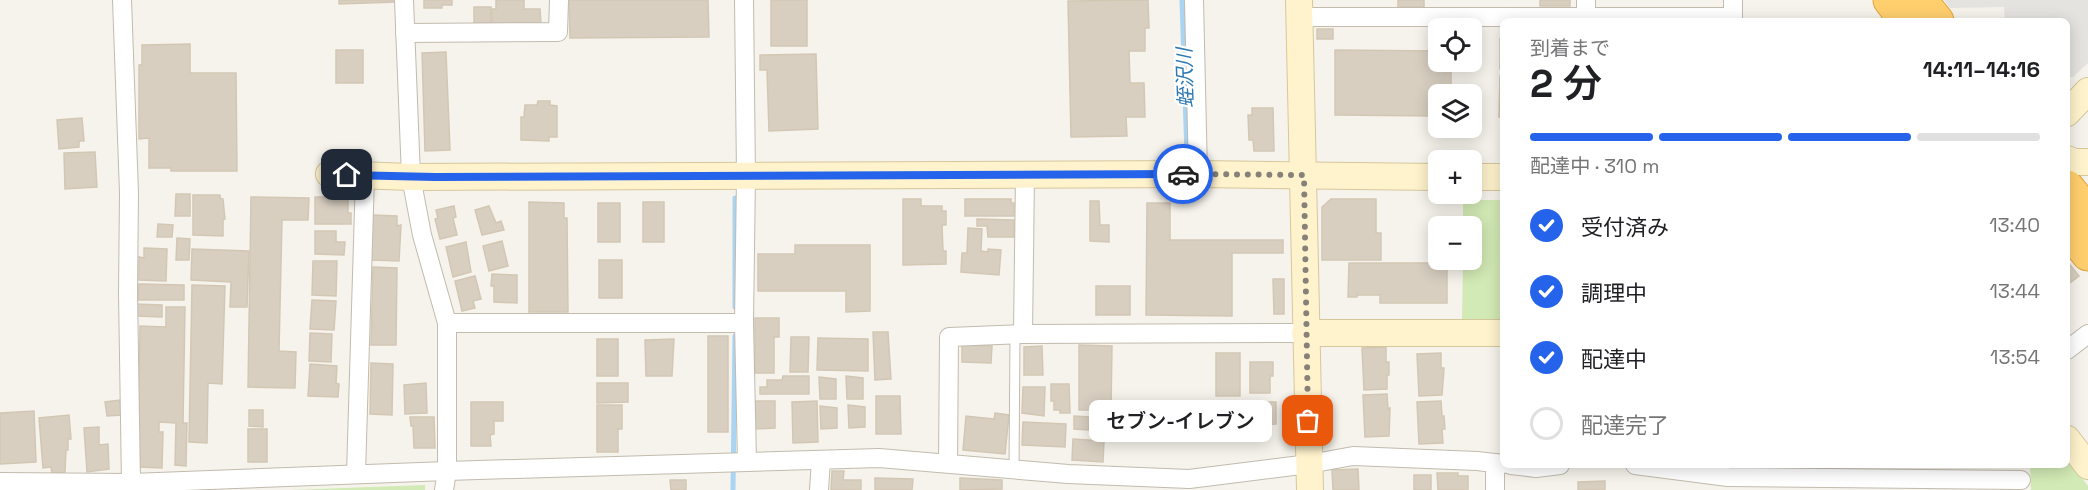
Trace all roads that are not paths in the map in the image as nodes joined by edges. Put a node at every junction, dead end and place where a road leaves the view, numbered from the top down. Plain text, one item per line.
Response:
1 (122, 0) edge
2 (404, 0) edge
3 (559, 0) edge
4 (744, 0) edge
5 (1194, 0) edge
6 (1733, 0) edge
7 (1890, 0) edge
8 (1920, 0) edge
9 (1299, 8) edge
10 (1586, 13) edge
11 (1904, 18) edge
12 (1934, 18) edge
13 (405, 33) junction
14 (2088, 91) edge
15 (2070, 110) edge
16 (2070, 160) edge
17 (2088, 162) edge
18 (329, 174) dead end
19 (1198, 174) junction
20 (1025, 175) junction
21 (1304, 175) junction
22 (365, 176) junction
23 (746, 176) junction
24 (411, 177) junction
25 (1428, 177) edge
26 (1482, 177) edge
27 (1500, 177) edge
28 (2070, 191) edge
29 (2088, 213) edge
30 (2070, 231) edge
31 (2088, 254) edge
32 (447, 323) junction
33 (744, 323) junction
34 (1305, 333) junction
35 (1500, 333) edge
36 (1019, 334) junction
37 (2088, 334) edge
38 (2070, 348) edge
39 (2070, 443) edge
40 (820, 460) junction
41 (739, 462) junction
42 (948, 463) junction
43 (1309, 464) junction
44 (1500, 464) edge
45 (2088, 466) edge
46 (1502, 468) edge
47 (1651, 468) edge
48 (1014, 469) junction
49 (447, 471) junction
50 (356, 474) junction
51 (2021, 478) edge
52 (0, 482) edge
53 (131, 483) junction
54 (1730, 483) edge
55 (444, 490) edge
56 (819, 490) edge
57 (1310, 490) edge
58 (1495, 490) edge

1 - 53 street
2 - 13 street
3 - 13 street
4 - 23 street
5 - 19 street
6 - 10 street
7 - 11 highway
8 - 12 highway
9 - 10 street
9 - 21 street
13 - 24 street
14 - 15 street
16 - 17 street
18 - 22 street
19 - 20 street
19 - 21 street
20 - 23 street
20 - 36 street
21 - 25 street
21 - 34 street
22 - 24 street
22 - 50 street
23 - 24 street
23 - 33 street
24 - 32 street
26 - 27 street
28 - 29 highway
30 - 31 highway
32 - 33 street
32 - 49 street
33 - 41 street
34 - 35 street
34 - 36 street
34 - 43 street
36 - 42 street
36 - 48 lane
37 - 38 street
39 - 45 street
40 - 41 street
40 - 42 street
40 - 56 street
41 - 49 street
42 - 48 street
43 - 44 street
43 - 48 street
43 - 57 street
46 - 58 street
47 - 54 street
49 - 50 street
49 - 55 street
50 - 53 street
51 - 54 street
52 - 53 street

